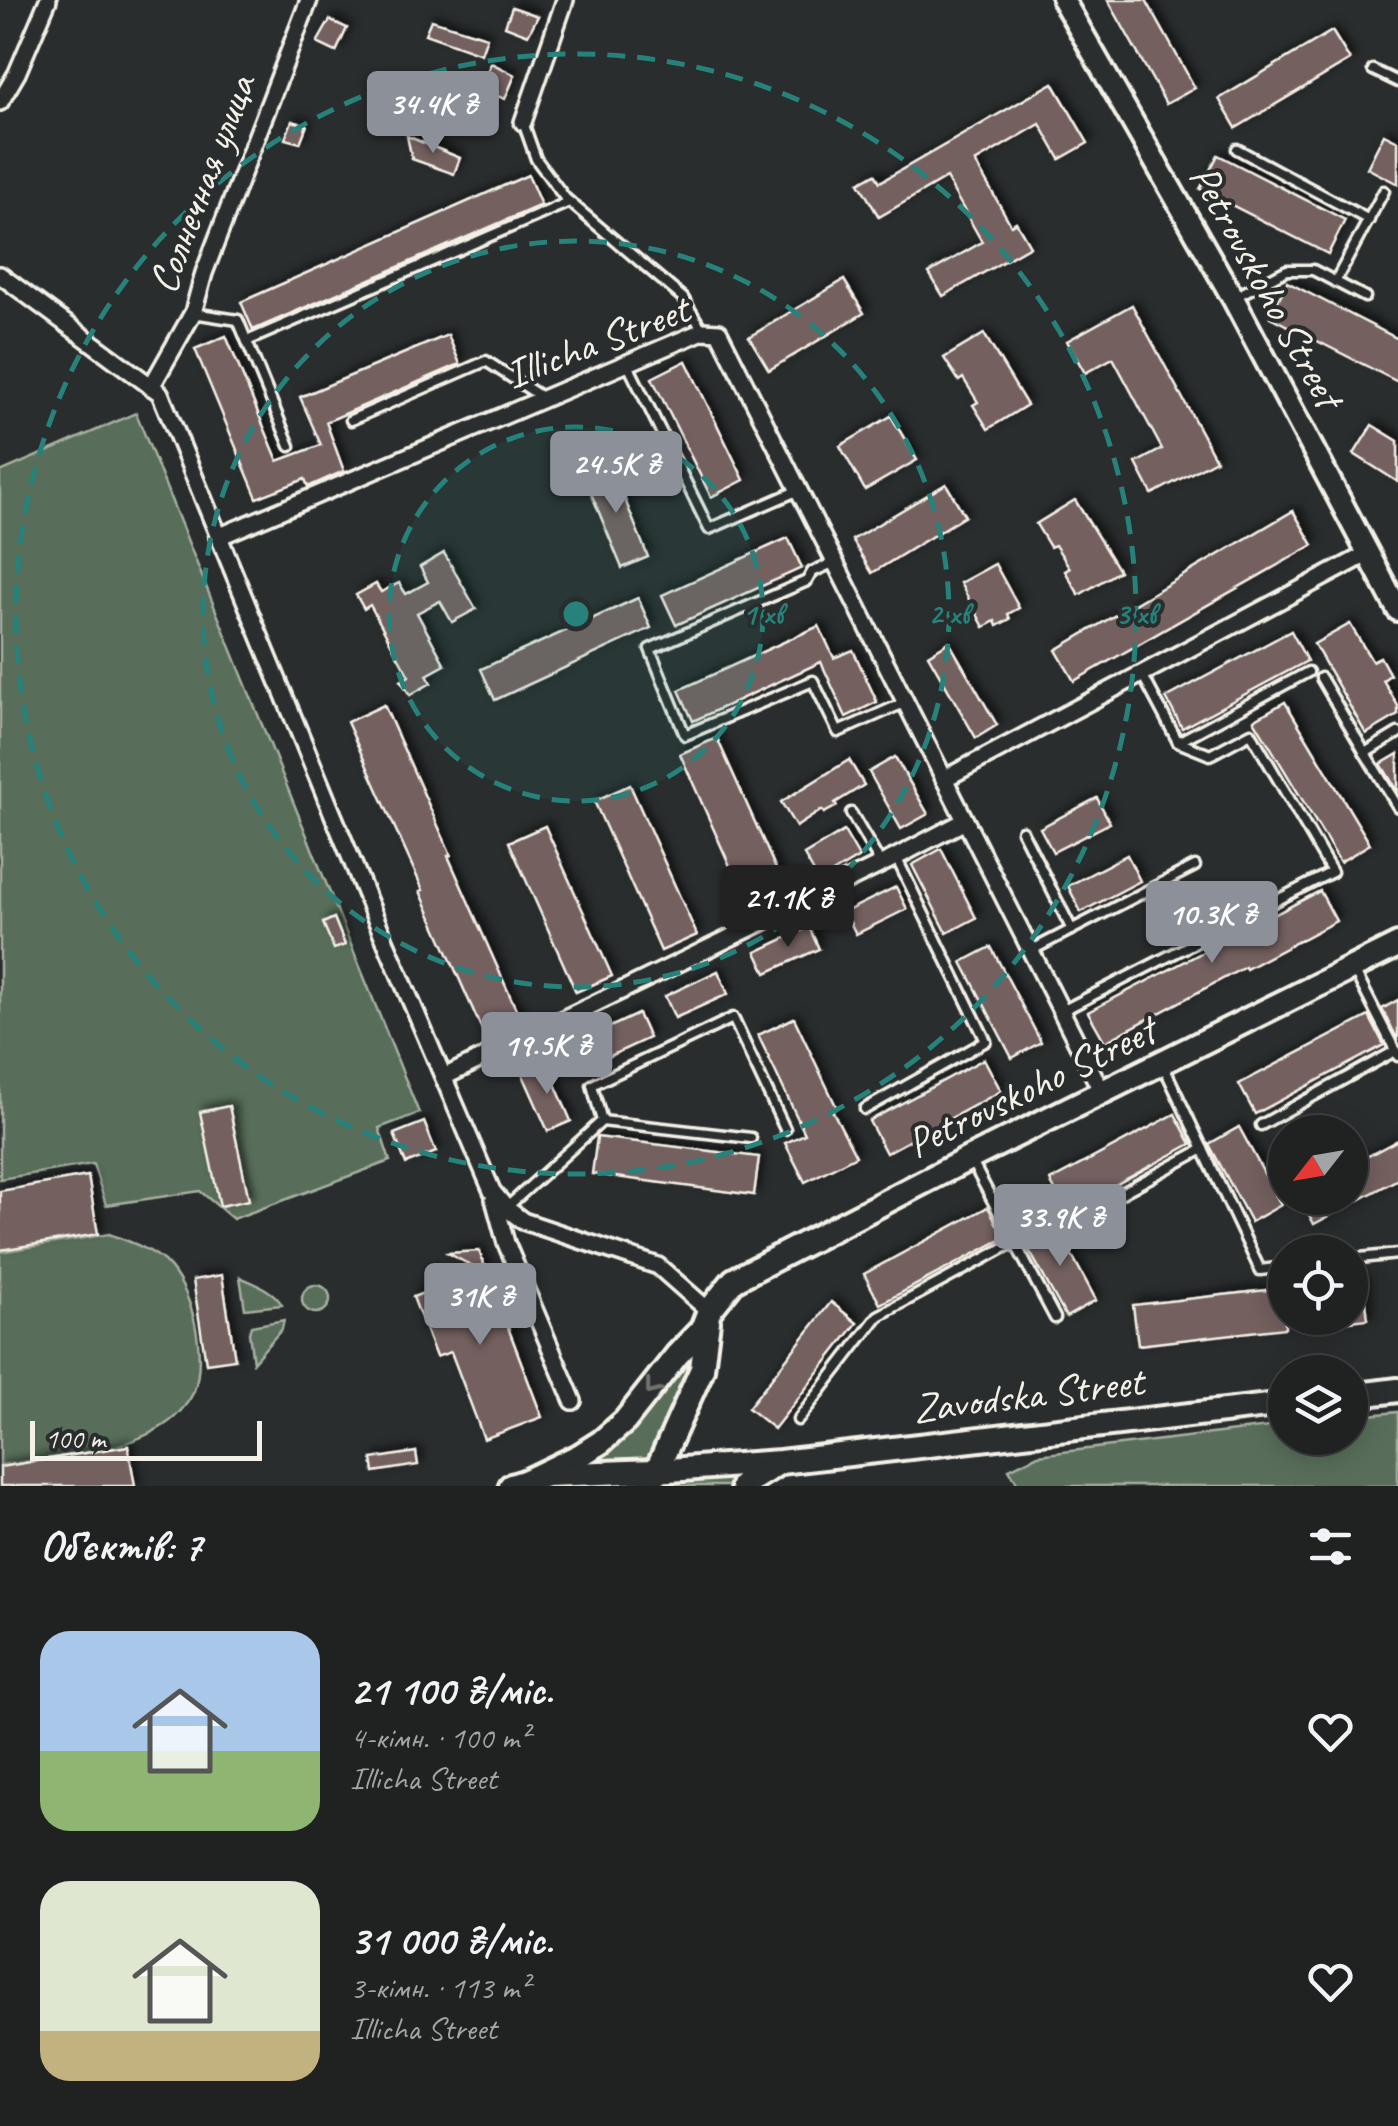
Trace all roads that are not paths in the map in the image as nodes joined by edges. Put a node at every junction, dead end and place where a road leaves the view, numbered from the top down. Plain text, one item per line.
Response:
1 (48, 0) edge
2 (309, 0) edge
3 (565, 0) edge
4 (1064, 0) edge
5 (1398, 69) edge
6 (1373, 70) dead end
7 (1395, 81) edge
8 (0, 102) edge
9 (523, 122) joint
10 (1237, 149) dead end
11 (1384, 192) dead end
12 (569, 202) junction
13 (1369, 220) junction
14 (0, 274) edge
15 (1336, 282) junction
16 (1233, 298) junction
17 (1365, 298) dead end
18 (193, 312) junction
19 (702, 331) junction
20 (247, 341) junction
21 (627, 364) junction
22 (152, 388) junction
23 (544, 399) junction
24 (351, 420) dead end
25 (290, 446) dead end
26 (798, 490) junction
27 (218, 537) junction
28 (1367, 554) junction
29 (835, 562) junction
30 (1398, 610) edge
31 (1308, 672) dead end
32 (1142, 674) junction
33 (1321, 678) dead end
34 (906, 702) junction
35 (1398, 733) edge
36 (1178, 742) junction
37 (1365, 752) junction
38 (944, 780) junction
39 (1398, 807) edge
40 (850, 813) dead end
41 (965, 821) junction
42 (1022, 831) dead end
43 (888, 861) junction
44 (1195, 866) dead end
45 (1072, 930) junction
46 (1398, 945) edge
47 (1030, 951) junction
48 (1353, 968) junction
49 (1060, 1011) junction
50 (1397, 1054) edge
51 (1162, 1064) junction
52 (444, 1078) junction
53 (1102, 1092) junction
54 (865, 1108) dead end
55 (602, 1121) junction
56 (1260, 1125) dead end
57 (785, 1129) dead end
58 (751, 1138) dead end
59 (1203, 1149) junction
60 (970, 1158) junction
61 (492, 1190) junction
62 (506, 1208) junction
63 (1074, 1219) dead end
64 (1015, 1242) junction
65 (1398, 1254) edge
66 (1368, 1258) edge
67 (1268, 1269) edge
68 (710, 1310) junction
69 (1056, 1318) dead end
70 (1398, 1390) edge
71 (1368, 1394) edge
72 (572, 1401) dead end
73 (1268, 1406) edge
74 (798, 1420) dead end
75 (780, 1462) junction
76 (652, 1479) edge
77 (517, 1484) edge
78 (568, 1486) edge
79 (742, 1486) edge

1 - 8 street
2 - 18 street, Солнечная улица
3 - 9 street
4 - 16 street, Petrovskoho Street
5 - 7 lane
6 - 7 lane
9 - 12 lane
10 - 13 lane
11 - 13 lane
12 - 19 lane
12 - 20 lane
13 - 15 lane
14 - 22 street
15 - 16 lane
15 - 17 lane
16 - 28 street, Petrovskoho Street
18 - 20 lane
18 - 22 street, Солнечная улица
19 - 21 street, Illicha Street
19 - 26 street, Illicha Street
20 - 25 lane
21 - 23 street, Illicha Street
21 - 26 lane
22 - 27 street
23 - 24 lane
23 - 27 street, Illicha Street
26 - 29 street, Illicha Street
27 - 52 street
28 - 30 street, Petrovskoho Street
28 - 32 street
29 - 34 street, Illicha Street
29 - 34 lane
31 - 36 lane
32 - 36 lane
32 - 38 street
33 - 37 lane
34 - 38 street, Illicha Street
35 - 37 lane
36 - 49 lane
37 - 39 lane
38 - 41 street, Illicha Street
40 - 43 lane
41 - 43 street
41 - 47 street, Illicha Street
42 - 45 lane
43 - 52 street
43 - 54 lane
44 - 45 lane
45 - 47 lane
46 - 48 main road, Petrovskoho Street
47 - 49 street, Illicha Street
48 - 50 lane
48 - 51 main road, Petrovskoho Street
49 - 53 street, Illicha Street
50 - 56 lane
51 - 53 main road, Petrovskoho Street
51 - 59 lane
52 - 61 street
53 - 60 main road, Petrovskoho Street
55 - 57 lane
55 - 58 lane
55 - 62 lane
59 - 63 lane
59 - 67 lane
60 - 64 lane
60 - 68 main road, Petrovskoho Street
61 - 62 street
61 - 72 street
62 - 68 street
64 - 69 lane
64 - 74 lane
65 - 66 lane
68 - 76 main road
68 -> 77 main road, Petrovskoho Street
70 - 71 main road
73 - 75 main road, Zavodska Street
75 - 76 main road, Zavodska Street
75 - 79 main road
76 - 77 main road, Zavodska Street
77 - 78 main road

